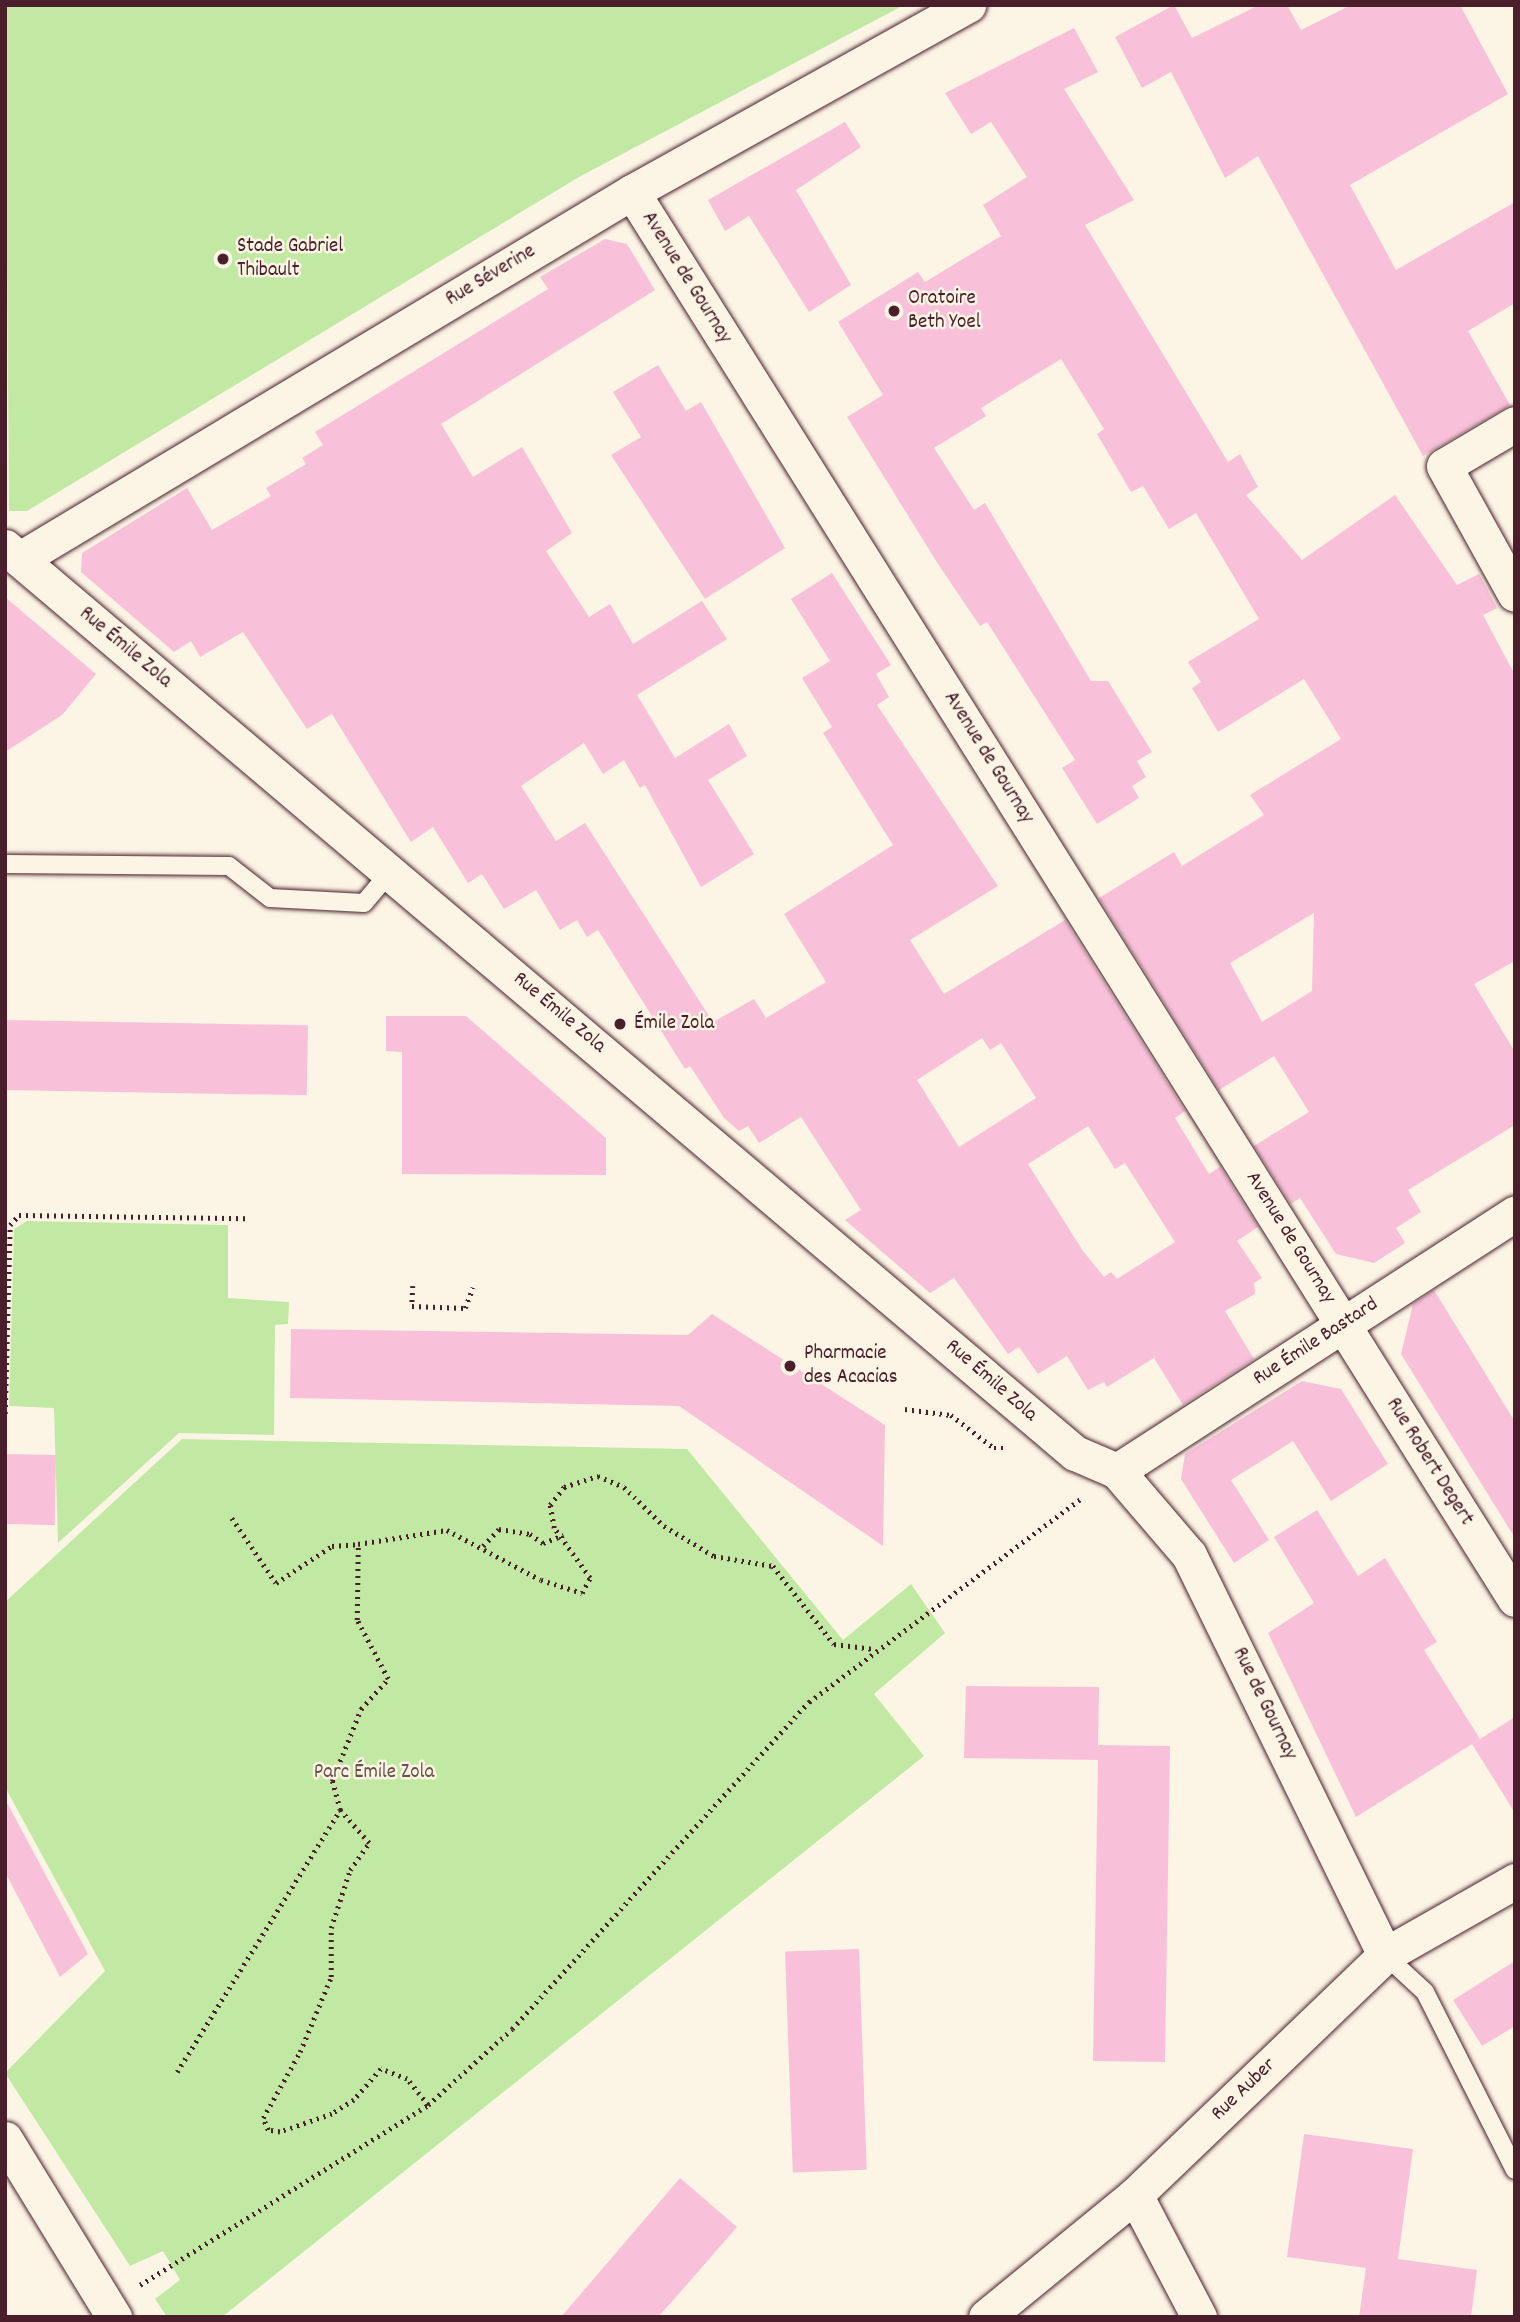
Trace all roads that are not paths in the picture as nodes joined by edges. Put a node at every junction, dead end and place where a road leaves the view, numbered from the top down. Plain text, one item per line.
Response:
1 (968, 5) edge
2 (632, 192) junction
3 (1515, 424) edge
4 (13, 553) edge
5 (1515, 594) edge
6 (5, 864) edge
7 (391, 872) junction
8 (1515, 1214) edge
9 (1344, 1324) junction
10 (1117, 1471) junction
11 (1515, 1599) edge
12 (1515, 1881) edge
13 (1385, 1955) junction
14 (5, 2139) edge
15 (1515, 2170) edge
16 (1135, 2195) junction
17 (113, 2310) edge
18 (986, 2317) edge
19 (1199, 2317) edge

1 - 2 street, Rue Séverine
2 - 4 street, Rue Séverine
2 - 9 street, Avenue de Gournay
3 - 5 street
4 - 7 street, Rue Émile Zola
6 - 7 lane
7 - 10 street, Rue Émile Zola
8 - 9 street, Rue Émile Bastard
9 - 10 street, Rue Émile Bastard
9 - 11 street, Rue Robert Degert
10 - 13 street, Rue de Gournay
12 - 13 street, Rue Auber
13 - 15 lane
13 - 16 street, Rue Auber
14 - 17 street
16 - 18 street, Rue Auber
16 - 19 street

